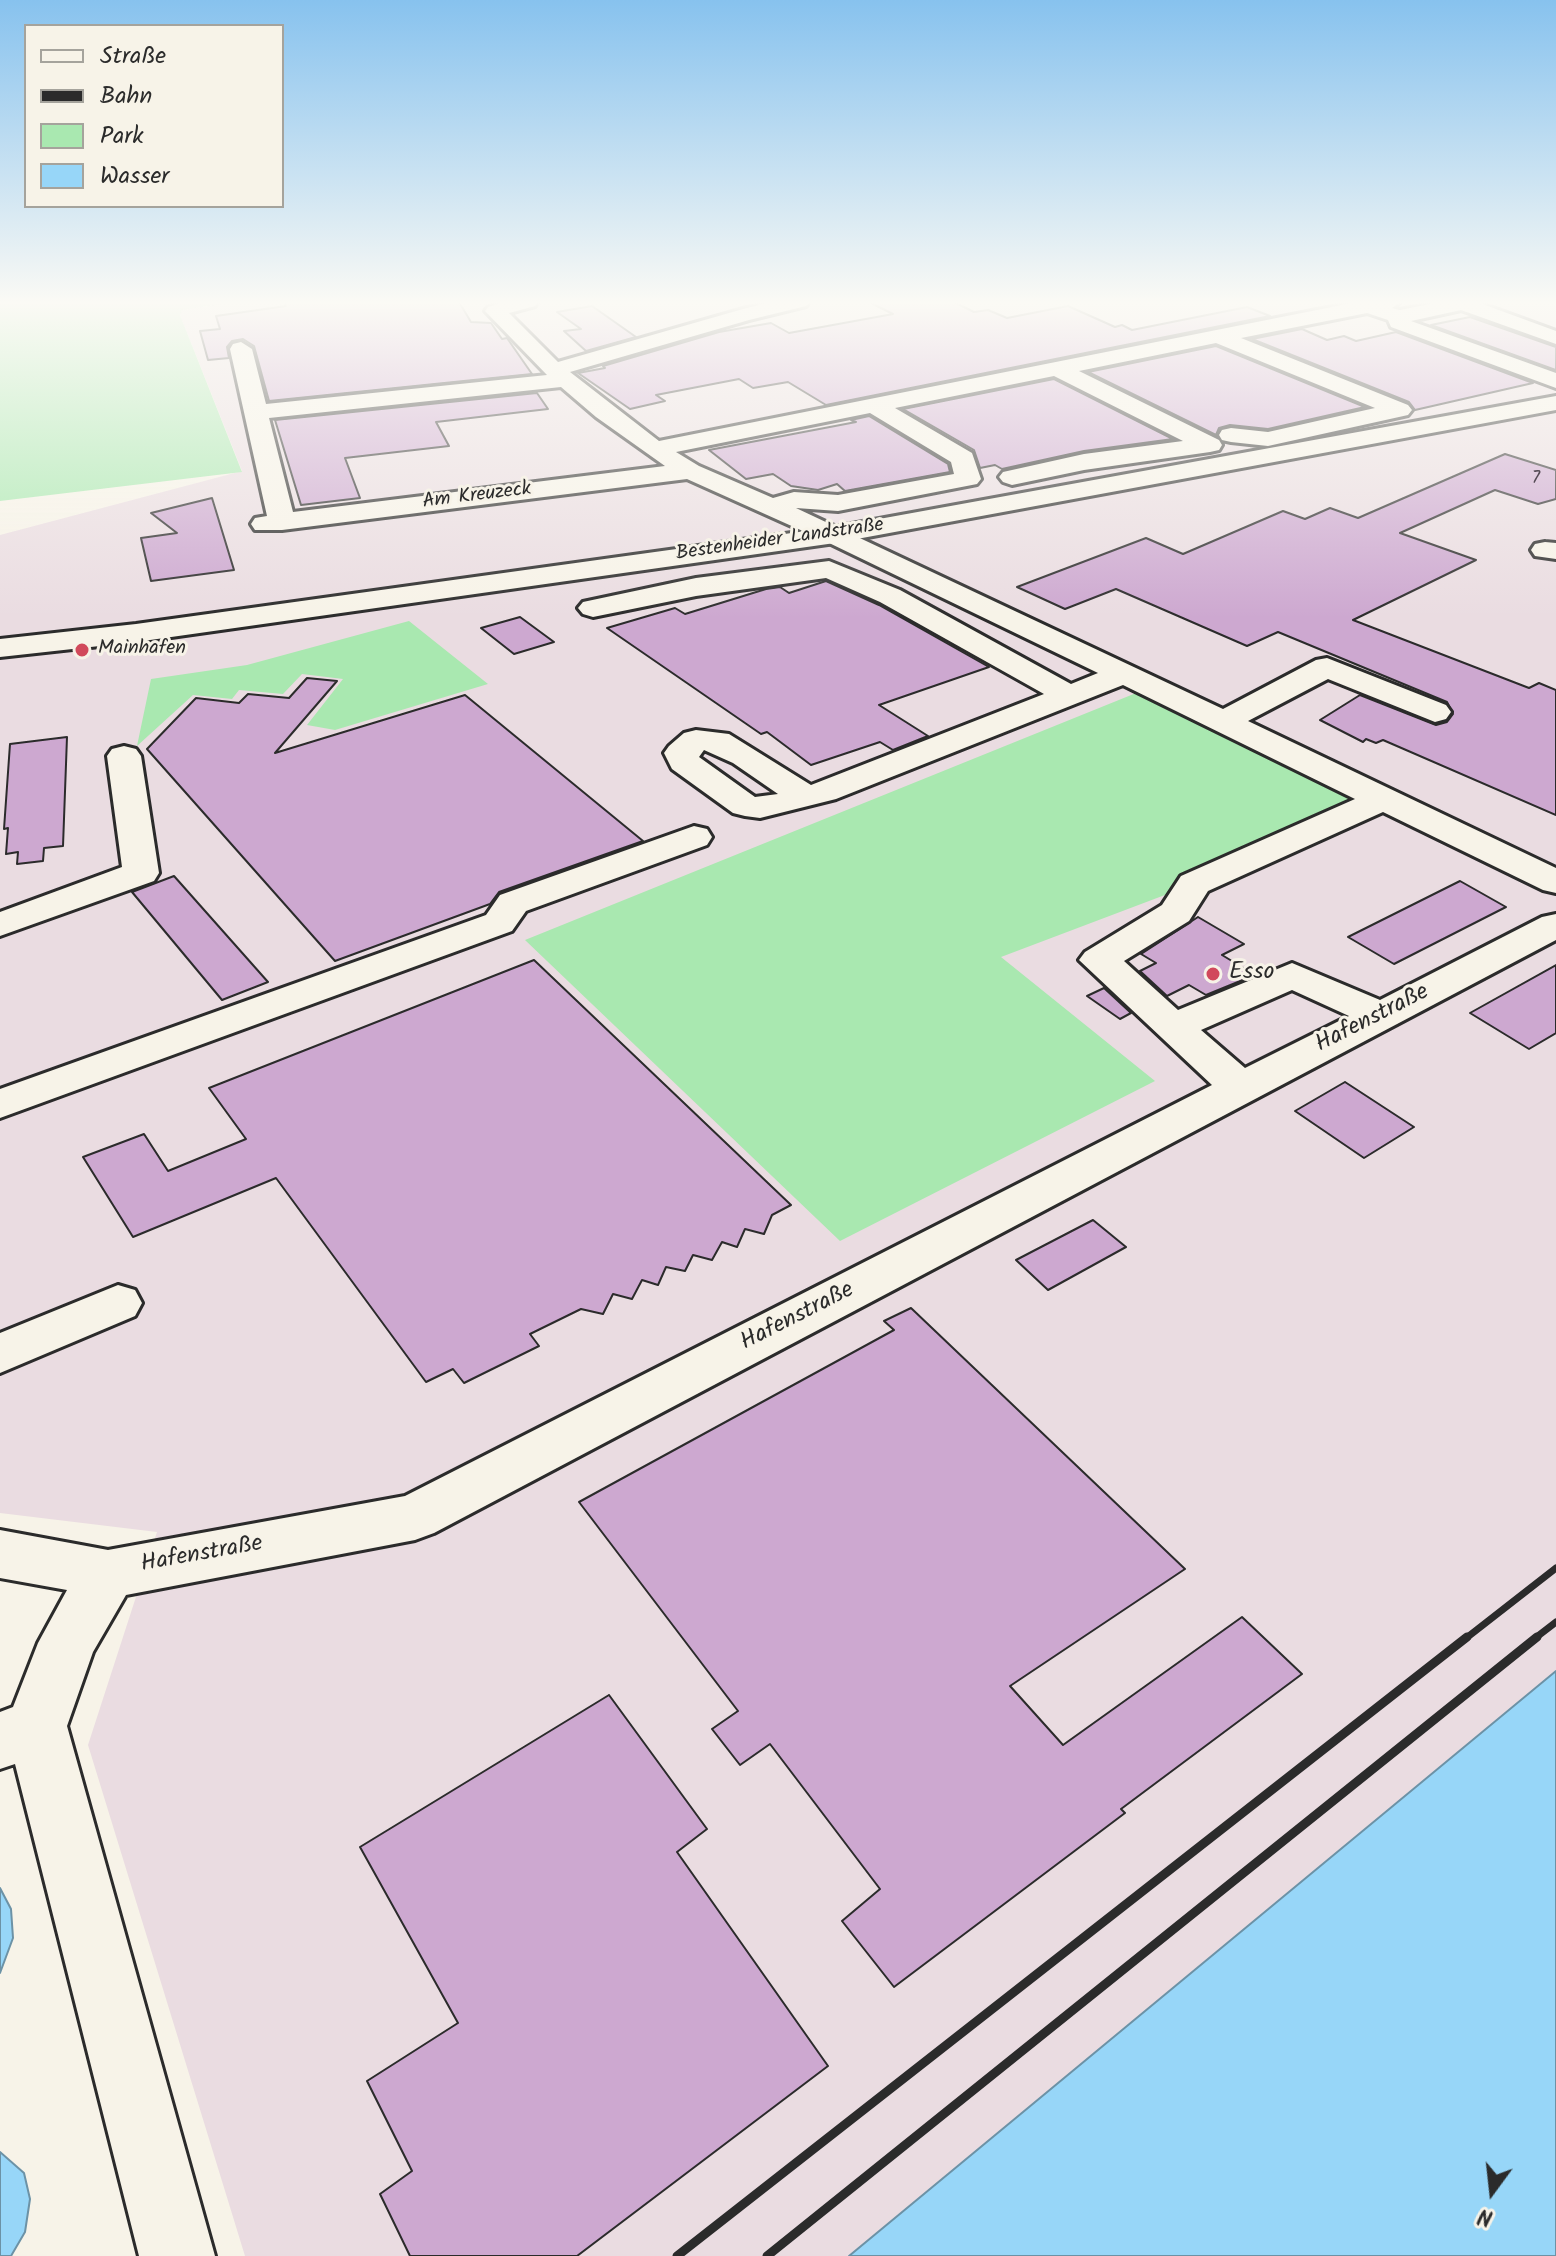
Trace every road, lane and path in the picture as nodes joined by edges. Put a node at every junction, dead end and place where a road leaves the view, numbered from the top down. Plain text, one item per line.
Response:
1 (254, 407) edge
2 (294, 407) edge
3 (601, 407) edge
4 (863, 407) edge
5 (878, 407) edge
6 (1135, 407) edge
7 (1393, 407) edge
8 (1533, 407) edge
9 (255, 412) junction
10 (1231, 435) dead end
11 (654, 449) junction
12 (690, 471) junction
13 (1012, 477) dead end
14 (772, 507) junction
15 (835, 535) junction
16 (593, 608) dead end
17 (0, 648) edge
18 (1124, 674) junction
19 (1068, 695) junction
20 (1435, 712) dead end
21 (1223, 722) junction
22 (124, 756) dead end
23 (806, 797) dead end
24 (1383, 799) junction
25 (694, 837) dead end
26 (1556, 882) edge
27 (0, 925) edge
28 (1556, 925) edge
29 (1381, 1015) junction
30 (1173, 1027) junction
31 (1241, 1088) junction
32 (0, 1104) edge
33 (118, 1303) dead end
34 (0, 1354) edge
35 (0, 1554) edge
36 (108, 1574) junction
37 (18, 1734) edge
38 (177, 2256) edge

1 - 9 street
2 - 9 street
3 - 11 street
4 - 11 street
5 - 14 street
6 - 13 street
7 - 10 street
8 - 15 street, Bestenheider Landstraße
9 - 12 street, Am Kreuzeck
11 - 12 street
12 - 14 street
14 - 15 street
15 - 17 street, Bestenheider Landstraße
15 - 18 street
16 - 19 street
18 - 19 street
18 - 21 street
19 - 23 street
20 - 21 street
21 - 24 street
22 - 27 street
24 - 26 street
24 - 30 street
25 - 32 street
28 - 29 street, Hafenstraße
29 - 30 street
29 - 31 street, Hafenstraße
30 - 31 street
31 - 36 street, Hafenstraße
33 - 34 street
35 - 36 street, Hafenstraße
36 - 37 street
37 - 38 street

